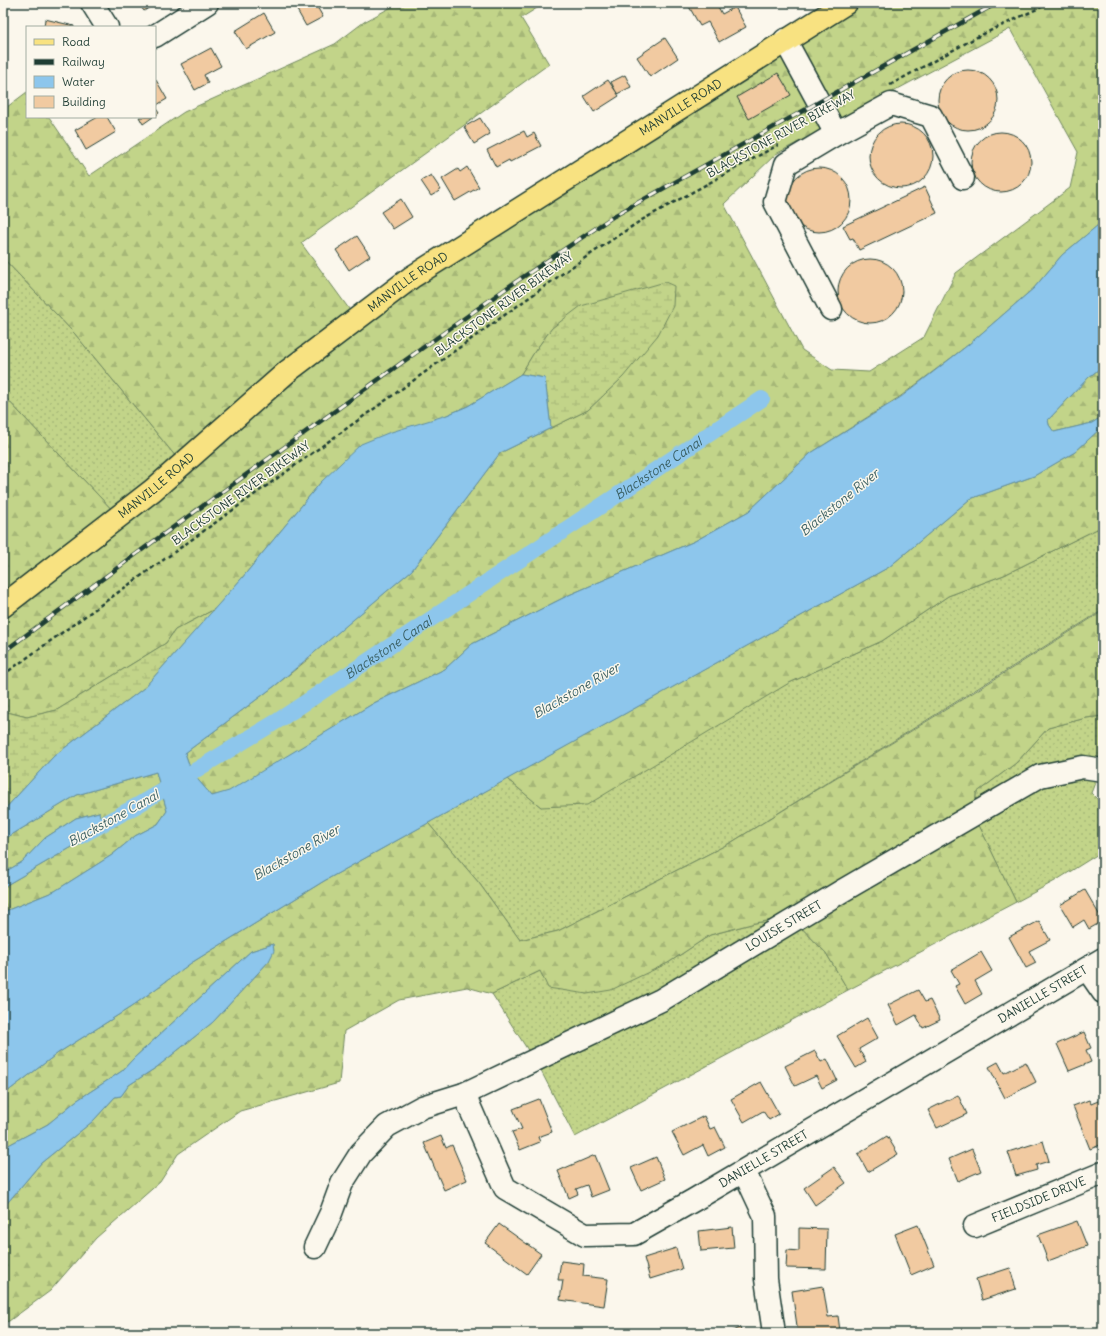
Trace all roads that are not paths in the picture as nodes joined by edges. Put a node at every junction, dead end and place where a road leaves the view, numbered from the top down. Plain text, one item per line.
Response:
1 (92, 3) edge
2 (207, 3) edge
3 (846, 3) edge
4 (106, 26) edge
5 (156, 35) edge
6 (785, 40) junction
7 (836, 134) junction
8 (963, 178) dead end
9 (831, 309) dead end
10 (3, 606) edge
11 (1103, 770) edge
12 (1095, 964) edge
13 (1103, 992) edge
14 (464, 1094) junction
15 (744, 1171) junction
16 (1103, 1173) edge
17 (975, 1226) dead end
18 (315, 1247) dead end
19 (774, 1333) edge

1 - 4 street
2 - 5 street
3 - 6 main road, MANVILLE ROAD
6 - 7 street
6 - 10 main road, MANVILLE ROAD
7 - 8 street
7 - 9 street
11 - 14 street, LOUISE STREET
12 - 13 street
12 - 15 street, DANIELLE STREET
14 - 15 street, DANIELLE STREET
14 - 18 street, LOUISE STREET
15 - 19 street
16 - 17 street, FIELDSIDE DRIVE

